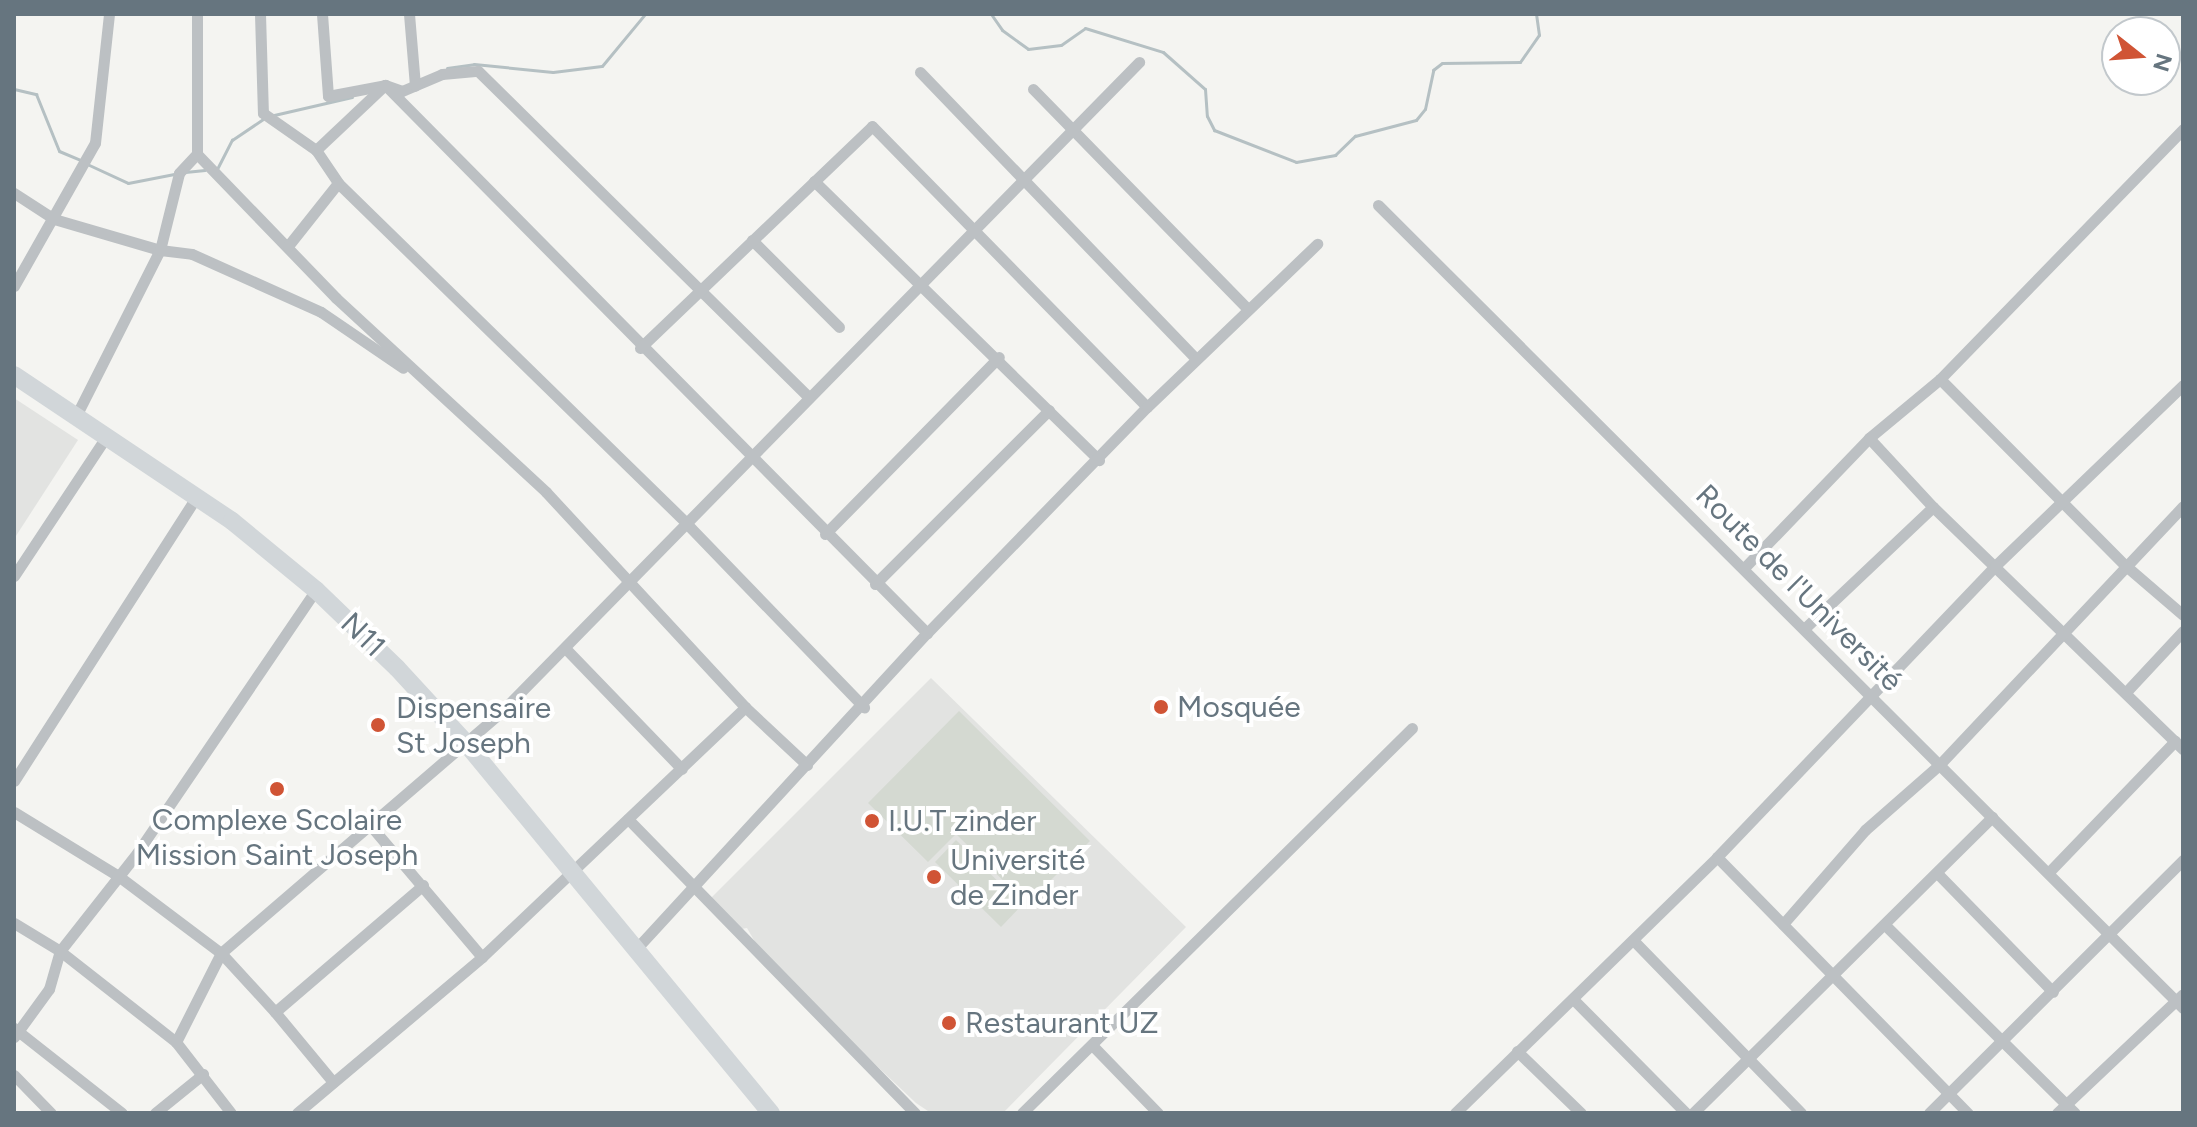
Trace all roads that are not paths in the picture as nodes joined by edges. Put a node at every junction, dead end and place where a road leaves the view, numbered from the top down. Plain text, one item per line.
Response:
1 (109, 14) edge
2 (197, 14) edge
3 (260, 14) edge
4 (322, 14) edge
5 (409, 14) edge
6 (1139, 62) dead end
7 (920, 72) dead end
8 (385, 85) junction
9 (415, 86) junction
10 (1033, 89) dead end
11 (2183, 129) edge
12 (1075, 130) junction
13 (316, 150) junction
14 (197, 154) junction
15 (1022, 176) junction
16 (814, 181) junction
17 (338, 183) junction
18 (14, 193) edge
19 (1378, 205) dead end
20 (54, 219) junction
21 (972, 227) junction
22 (752, 240) junction
23 (1317, 244) dead end
24 (288, 246) junction
25 (160, 250) junction
26 (922, 283) junction
27 (14, 286) edge
28 (701, 288) junction
29 (1248, 309) junction
30 (839, 327) dead end
31 (640, 348) junction
32 (999, 357) junction
33 (1196, 359) junction
34 (14, 375) edge
35 (1940, 379) junction
36 (2183, 385) edge
37 (436, 391) junction
38 (809, 397) junction
39 (1147, 407) junction
40 (1049, 410) junction
41 (77, 414) junction
42 (108, 434) junction
43 (1869, 438) junction
44 (753, 458) junction
45 (1099, 460) junction
46 (197, 496) junction
47 (2063, 500) junction
48 (2183, 506) edge
49 (1933, 507) junction
50 (687, 524) junction
51 (825, 534) junction
52 (1995, 566) junction
53 (2126, 566) junction
54 (1745, 567) junction
55 (14, 576) edge
56 (629, 580) junction
57 (875, 584) junction
58 (316, 590) junction
59 (2183, 615) edge
60 (1805, 628) junction
61 (2183, 631) edge
62 (2065, 632) junction
63 (927, 633) junction
64 (565, 648) junction
65 (2127, 691) junction
66 (1873, 697) junction
67 (745, 707) junction
68 (864, 707) junction
69 (1412, 728) dead end
70 (465, 742) junction
71 (2179, 745) edge
72 (1940, 764) junction
73 (807, 765) junction
74 (682, 769) junction
75 (14, 781) edge
76 (14, 812) edge
77 (1992, 817) junction
78 (628, 819) junction
79 (370, 825) junction
80 (1717, 857) junction
81 (2183, 860) edge
82 (2049, 872) junction
83 (573, 873) junction
84 (1937, 873) junction
85 (117, 875) junction
86 (423, 885) junction
87 (695, 888) junction
88 (14, 923) edge
89 (1783, 924) junction
90 (1885, 925) junction
91 (2109, 935) junction
92 (1633, 940) junction
93 (636, 949) junction
94 (60, 951) junction
95 (221, 953) junction
96 (482, 957) junction
97 (1834, 976) junction
98 (2053, 992) junction
99 (1573, 999) junction
100 (2181, 1001) edge
101 (275, 1012) junction
102 (16, 1032) edge
103 (176, 1042) junction
104 (2002, 1043) junction
105 (1092, 1045) junction
106 (1517, 1051) junction
107 (1748, 1059) junction
108 (203, 1074) junction
109 (14, 1075) edge
110 (333, 1082) junction
111 (1948, 1094) junction
112 (2061, 1108) edge
113 (1462, 1110) edge
114 (51, 1113) edge
115 (122, 1113) edge
116 (155, 1113) edge
117 (231, 1113) edge
118 (297, 1113) edge
119 (771, 1113) edge
120 (915, 1113) edge
121 (1022, 1113) edge
122 (1158, 1113) edge
123 (1581, 1113) edge
124 (1686, 1113) edge
125 (1693, 1113) edge
126 (1801, 1113) edge
127 (1929, 1113) edge
128 (1968, 1113) edge
129 (2075, 1113) edge

1 - 20 street
2 - 14 street
3 - 13 street
4 - 8 street
5 - 9 street
6 - 12 street
7 - 15 street
8 - 9 street
8 - 13 street
8 - 31 street
9 - 28 street
10 - 12 street
11 - 35 street
12 - 15 street
12 - 29 street
13 - 17 street
14 - 24 street
14 - 25 street
15 - 21 street
15 - 33 street
16 - 21 street
16 - 22 street
16 - 26 street
17 - 24 street
17 - 50 street
18 - 20 street
19 - 54 street, Route de l'Université
20 - 25 street
20 - 27 street
21 - 26 street
21 - 39 street
22 - 28 street
22 - 30 street
23 - 29 street
24 - 37 street
25 - 37 street
25 - 41 street
26 - 32 street
26 - 38 street
28 - 31 street
28 - 38 street
29 - 33 street
31 - 44 street
32 - 40 street
32 - 51 street
33 - 39 street
34 - 41 main road, N11
35 - 43 street
35 - 47 street
36 - 47 street
37 - 56 street
38 - 44 street
39 - 45 street
40 - 45 street
40 - 57 street
41 - 42 main road, N11
42 - 46 main road, N11
42 - 55 street
43 - 49 street
43 - 54 street
44 - 50 street
44 - 51 street
45 - 63 street
46 - 58 main road, N11
46 - 75 street
47 - 52 street
47 - 53 street
48 - 53 street
49 - 52 street
49 - 60 street
50 - 56 street
50 - 68 street
51 - 57 street
52 - 62 street
52 - 66 street
53 - 59 street
53 - 62 street
54 - 60 street, Route de l'Université
56 - 64 street
56 - 67 street
57 - 63 street
58 - 70 main road, N11
58 - 85 street
60 - 66 street, Route de l'Université
61 - 65 street
62 - 65 street
62 - 72 street
63 - 68 street
64 - 70 street
64 - 74 street
65 - 71 street
66 - 72 street, Route de l'Université
66 - 80 street
67 - 73 street
67 - 74 street
68 - 73 street
69 - 105 street
70 - 79 street
70 - 83 main road, N11
71 - 82 street
72 - 77 street, Route de l'Université
72 - 89 street
73 - 87 street
74 - 78 street
76 - 85 street
77 - 82 street, Route de l'Université
77 - 84 street
78 - 83 street
78 - 87 street
79 - 86 street
79 - 95 street
80 - 89 street
80 - 92 street
81 - 91 street
82 - 91 street, Route de l'Université
83 - 93 main road, N11
83 - 96 street
84 - 90 street
84 - 98 street
85 - 94 street
85 - 95 street
86 - 96 street
86 - 101 street
87 - 93 street
87 - 120 street
88 - 94 street
89 - 97 street
90 - 97 street
90 - 104 street
91 - 98 street
91 - 100 street, Route de l'Université
92 - 99 street
92 - 107 street
93 - 119 main road, N11
94 - 102 street
94 - 103 street
95 - 101 street
95 - 103 street
96 - 110 street
97 - 107 street
97 - 111 street
98 - 104 street
99 - 106 street
99 - 124 street
100 - 112 street
101 - 110 street
102 - 115 street
103 - 108 street
104 - 111 street
104 - 112 street
105 - 121 street
105 - 122 street
106 - 113 street
106 - 123 street
107 - 125 street
107 - 126 street
108 - 116 street
108 - 117 street
109 - 114 street
110 - 118 street
111 - 127 street
111 - 128 street
112 - 129 street

